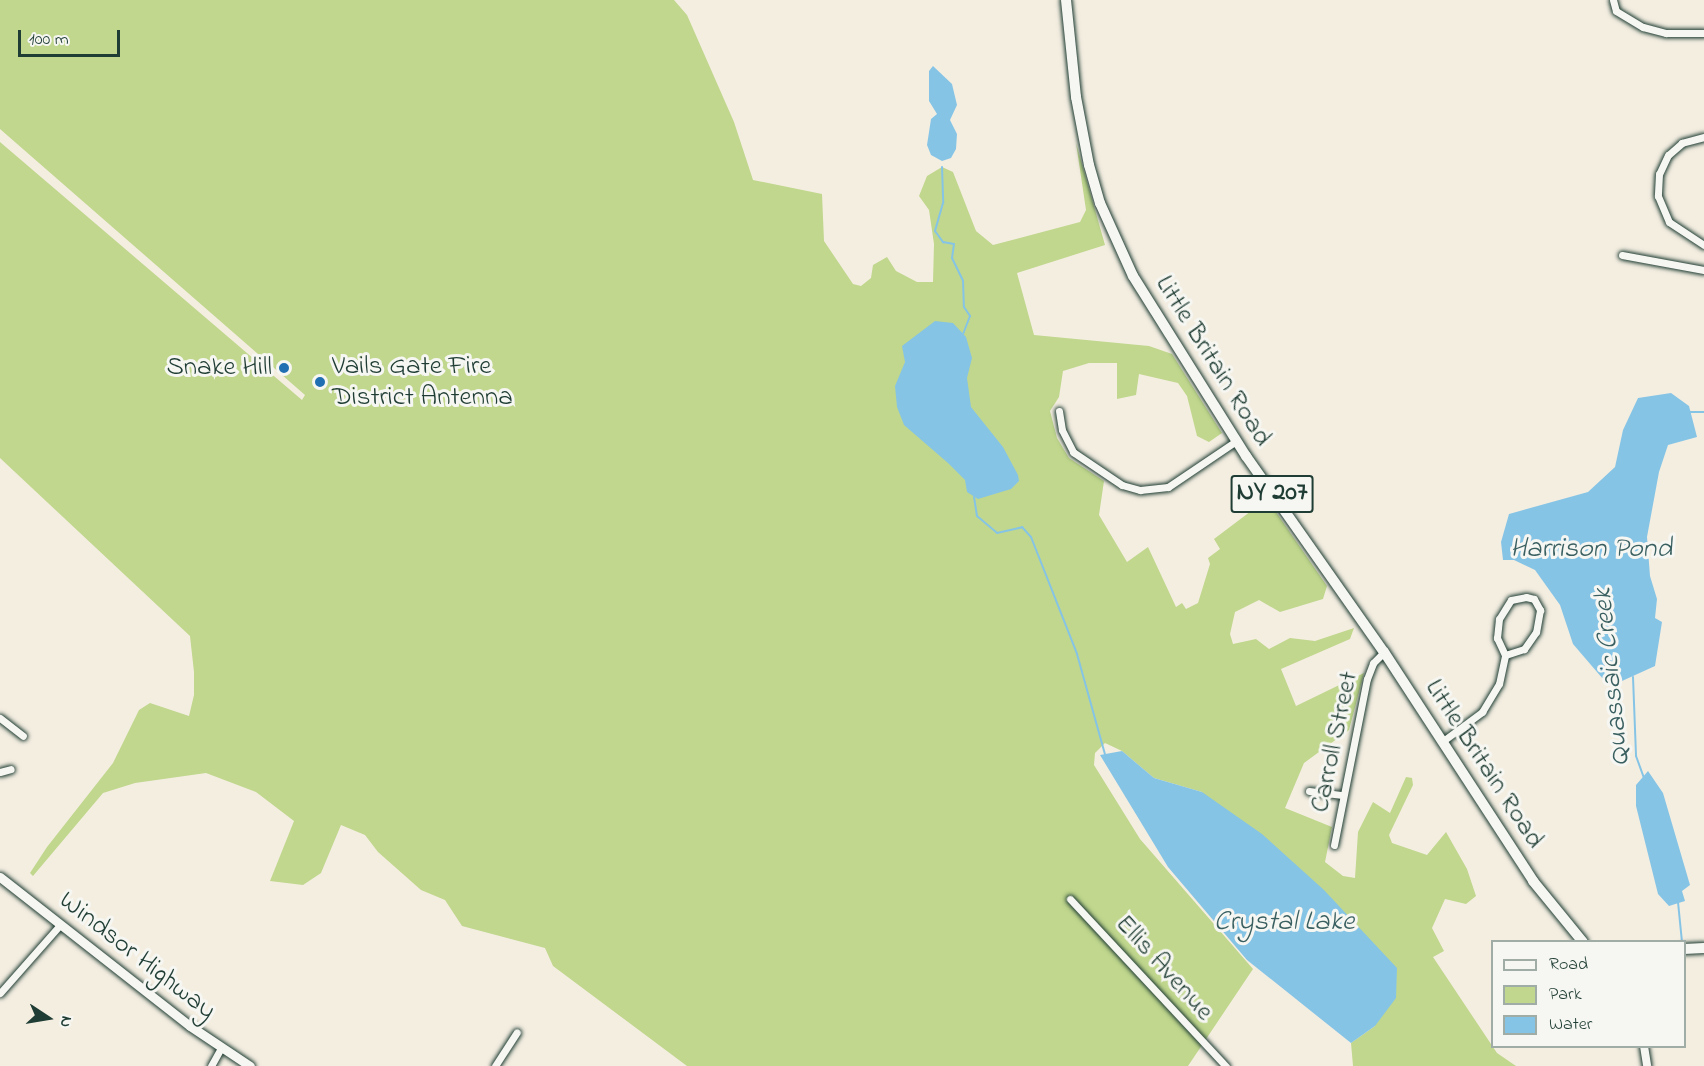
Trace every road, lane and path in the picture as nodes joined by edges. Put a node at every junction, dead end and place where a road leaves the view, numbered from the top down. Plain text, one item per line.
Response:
1 (1066, 0) edge
2 (1613, 0) edge
3 (1704, 33) edge
4 (1704, 137) edge
5 (1704, 245) edge
6 (1622, 255) dead end
7 (1704, 270) edge
8 (1059, 411) dead end
9 (1236, 441) junction
10 (1384, 652) junction
11 (1505, 655) junction
12 (0, 718) edge
13 (23, 736) dead end
14 (1443, 741) junction
15 (11, 769) dead end
16 (0, 772) edge
17 (1309, 791) dead end
18 (1343, 795) junction
19 (1334, 845) dead end
20 (0, 878) edge
21 (1070, 899) dead end
22 (60, 925) junction
23 (1581, 940) edge
24 (1704, 948) edge
25 (1688, 949) edge
26 (0, 993) edge
27 (517, 1032) dead end
28 (221, 1048) junction
29 (1644, 1048) edge
30 (211, 1066) edge
31 (250, 1066) edge
32 (495, 1066) edge
33 (1226, 1066) edge
34 (1647, 1066) edge

1 - 9 main road, Little Britain Road / NY 207
2 - 3 street
4 - 5 street
6 - 7 street
8 - 9 street
9 - 10 main road, Little Britain Road / NY 207
10 - 14 main road, Little Britain Road / NY 207
10 - 18 street, Carroll Street
11 - 11 street
11 - 14 street
12 - 13 street
14 - 23 main road, Little Britain Road / NY 207
15 - 16 street
17 - 18 street
18 - 19 street, Carroll Street
20 - 22 main road, Windsor Highway
21 - 33 street, Ellis Avenue
22 - 26 street
22 - 28 main road, Windsor Highway
24 - 25 main road
27 - 32 street
28 - 30 street
28 - 31 main road, Windsor Highway
29 - 34 street

